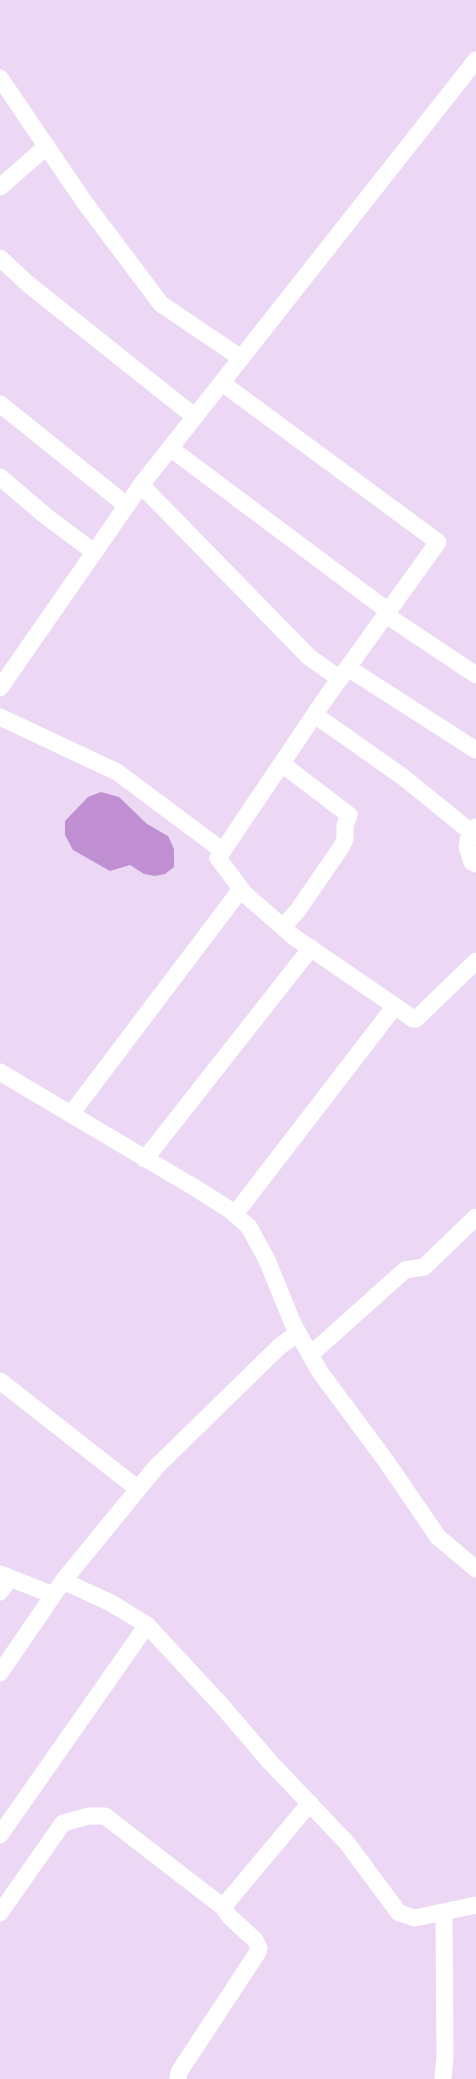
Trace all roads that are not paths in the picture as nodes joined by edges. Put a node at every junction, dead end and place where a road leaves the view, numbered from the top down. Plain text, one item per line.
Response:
1 (476, 60) edge
2 (0, 78) edge
3 (47, 146) junction
4 (0, 187) edge
5 (0, 258) edge
6 (241, 358) junction
7 (222, 383) junction
8 (0, 404) edge
9 (195, 417) junction
10 (170, 448) junction
11 (2, 483) edge
12 (141, 484) junction
13 (126, 505) junction
14 (94, 552) junction
15 (387, 613) junction
16 (344, 673) junction
17 (476, 675) edge
18 (0, 688) edge
19 (315, 715) junction
20 (0, 717) edge
21 (476, 750) edge
22 (282, 764) junction
23 (474, 830) edge
24 (223, 851) junction
25 (476, 864) edge
26 (241, 889) junction
27 (283, 927) junction
28 (312, 948) junction
29 (476, 961) edge
30 (395, 1006) junction
31 (0, 1072) edge
32 (71, 1114) junction
33 (145, 1159) junction
34 (235, 1214) junction
35 (476, 1217) edge
36 (298, 1333) junction
37 (310, 1355) junction
38 (0, 1381) edge
39 (138, 1489) junction
40 (476, 1569) edge
41 (5, 1576) edge
42 (63, 1581) junction
43 (0, 1592) edge
44 (53, 1595) junction
45 (147, 1625) junction
46 (0, 1673) edge
47 (310, 1803) junction
48 (0, 1835) edge
49 (476, 1905) edge
50 (223, 1907) junction
51 (444, 1912) junction
52 (0, 1913) edge
53 (178, 2079) edge
54 (444, 2079) edge

1 - 6 street
2 - 3 street
3 - 4 street
3 - 6 street
5 - 9 street
6 - 7 street
7 - 9 street
7 - 15 street
8 - 13 street
9 - 10 street
10 - 12 street
10 - 15 street
11 - 14 street
12 - 13 street
12 - 16 street
13 - 14 street
14 - 18 street
15 - 16 street
15 - 17 street
16 - 19 street
16 - 21 street
19 - 22 street
19 - 23 street
20 - 24 street
22 - 24 street
22 - 27 street
23 - 25 street
24 - 26 street
26 - 27 street
26 - 32 street
27 - 28 street
28 - 30 street
28 - 33 street
29 - 30 street
30 - 34 street
31 - 32 street
32 - 33 street
33 - 34 street
34 - 36 street
35 - 37 street
36 - 37 street
36 - 39 street
37 - 40 street
38 - 39 street
39 - 42 street
41 - 43 street
41 - 44 street
42 - 44 street
42 - 45 street
44 - 46 street
45 - 47 street
45 - 48 street
47 - 50 street
47 - 51 street
49 - 51 street
50 - 52 street
50 - 53 street
51 - 54 street

